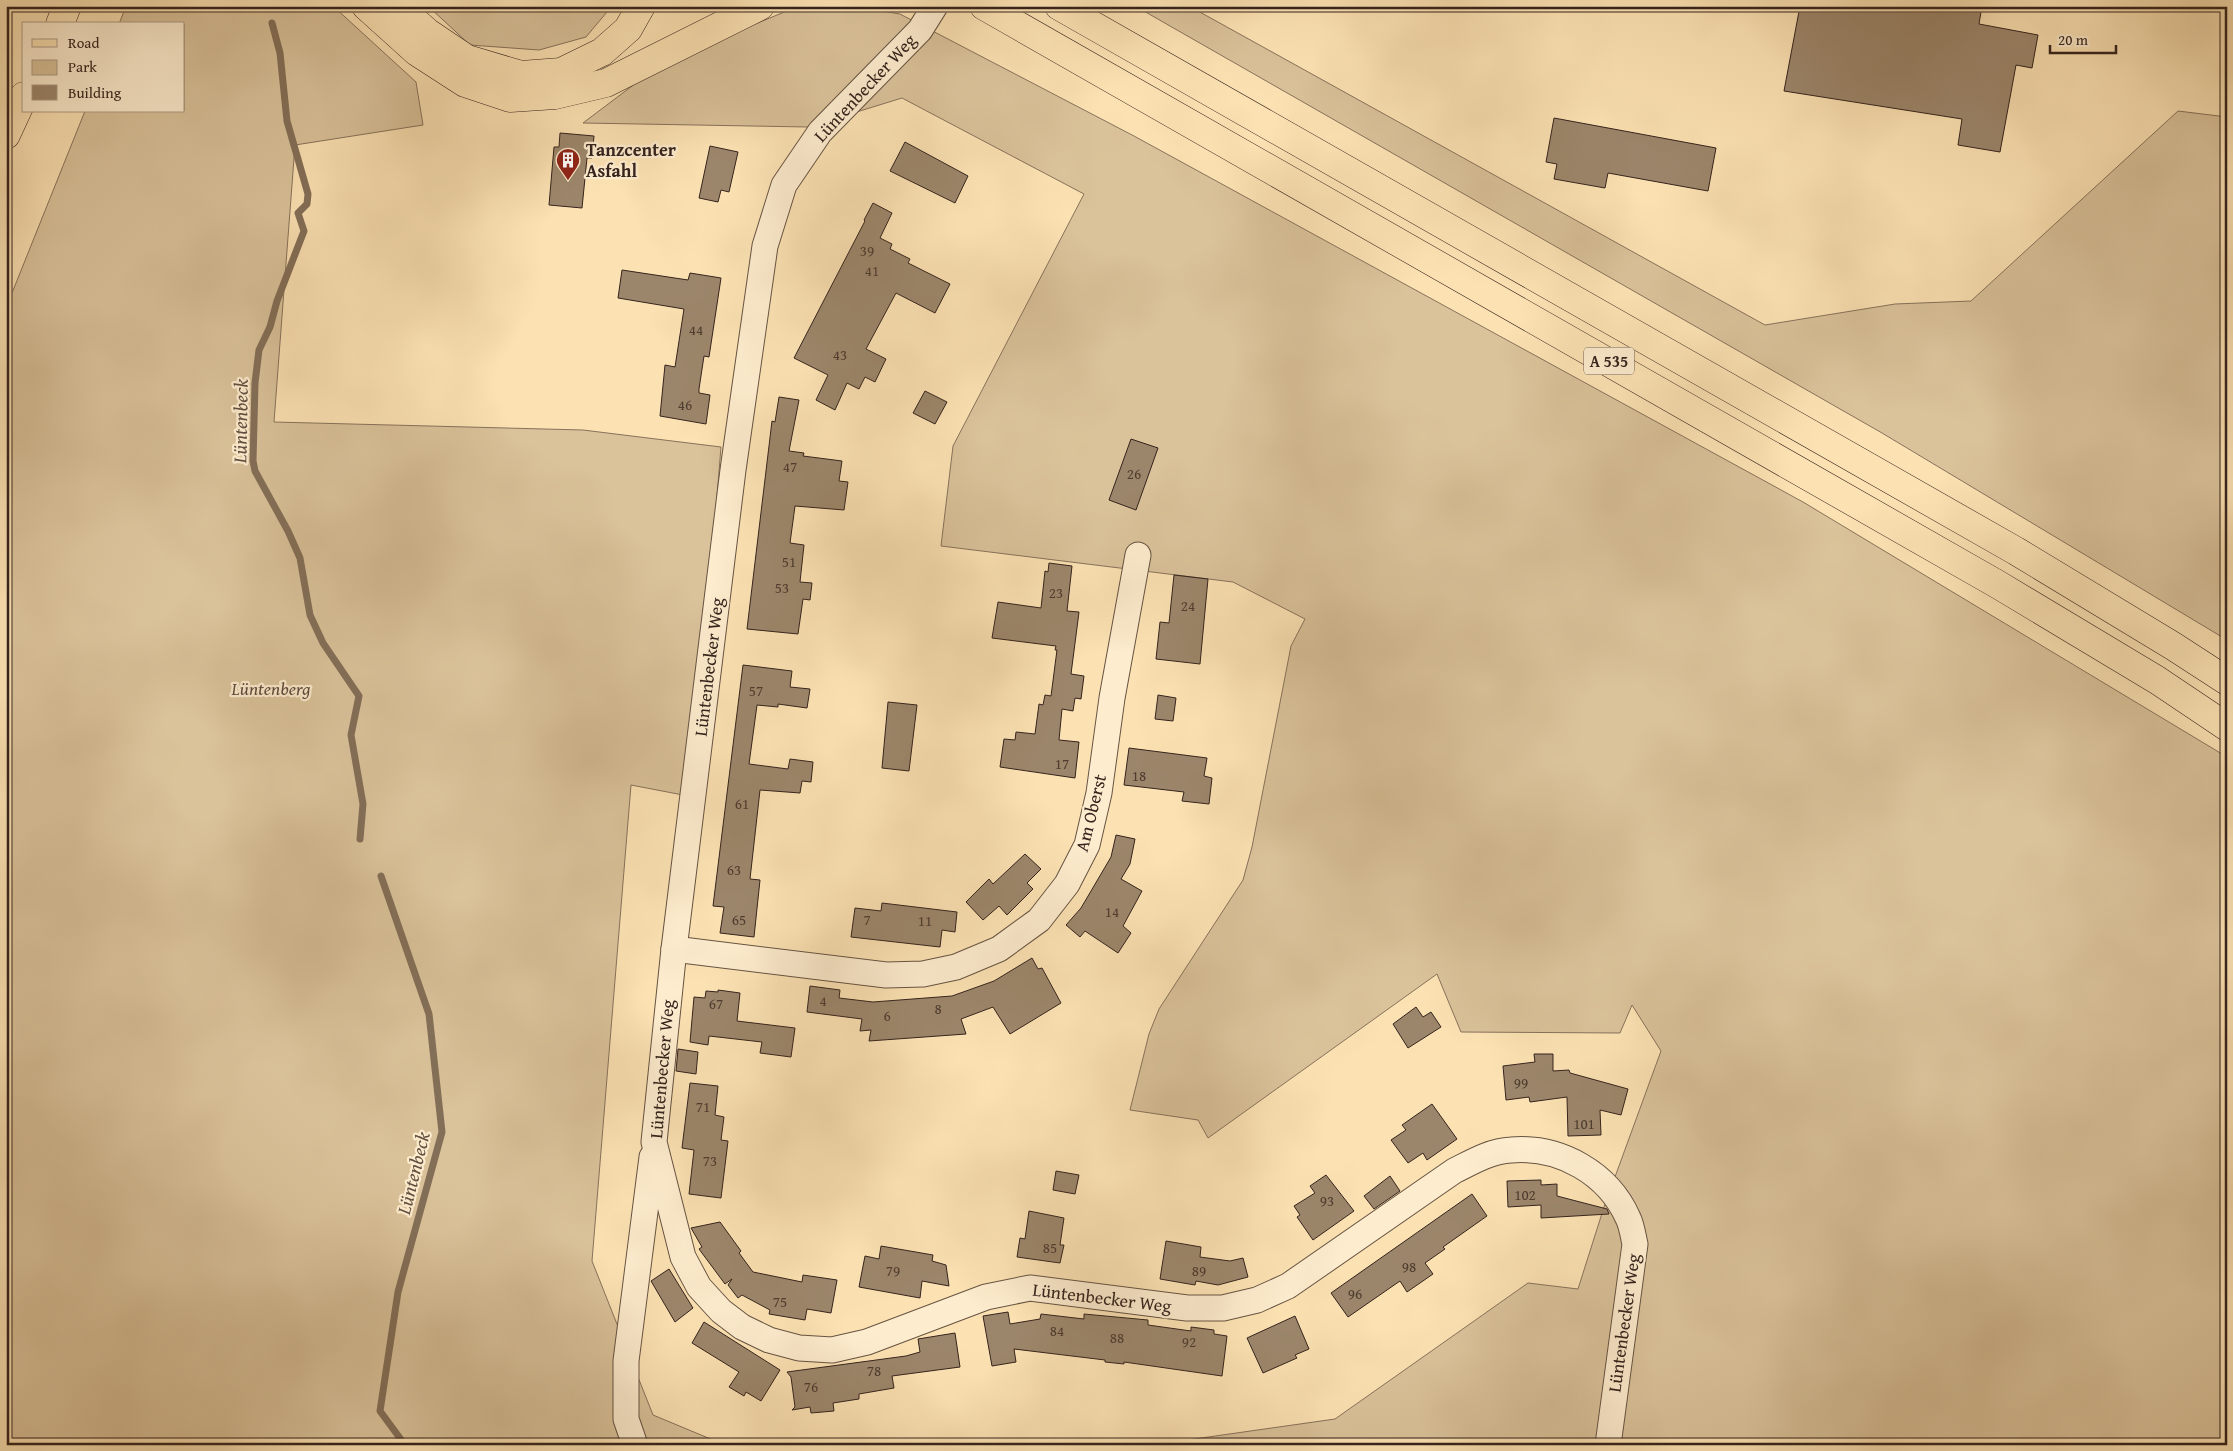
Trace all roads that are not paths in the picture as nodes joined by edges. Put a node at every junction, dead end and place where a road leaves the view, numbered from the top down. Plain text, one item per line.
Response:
1 (366, 6) edge
2 (398, 6) edge
3 (642, 6) edge
4 (760, 6) edge
5 (935, 6) edge
6 (984, 6) edge
7 (1059, 6) edge
8 (22, 100) edge
9 (6, 135) edge
10 (1138, 555) dead end
11 (2227, 682) edge
12 (2227, 727) edge
13 (674, 949) junction
14 (654, 1142) junction
15 (635, 1445) edge
16 (1608, 1445) edge

1 - 4 main road
2 - 3 main road
5 - 13 street, Lüntenbecker Weg
6 - 12 main road, A 535
7 - 11 main road, A 535
8 - 9 main road
10 - 13 street, Am Oberst
13 - 14 street, Lüntenbecker Weg
14 - 15 street
14 - 16 street, Lüntenbecker Weg

